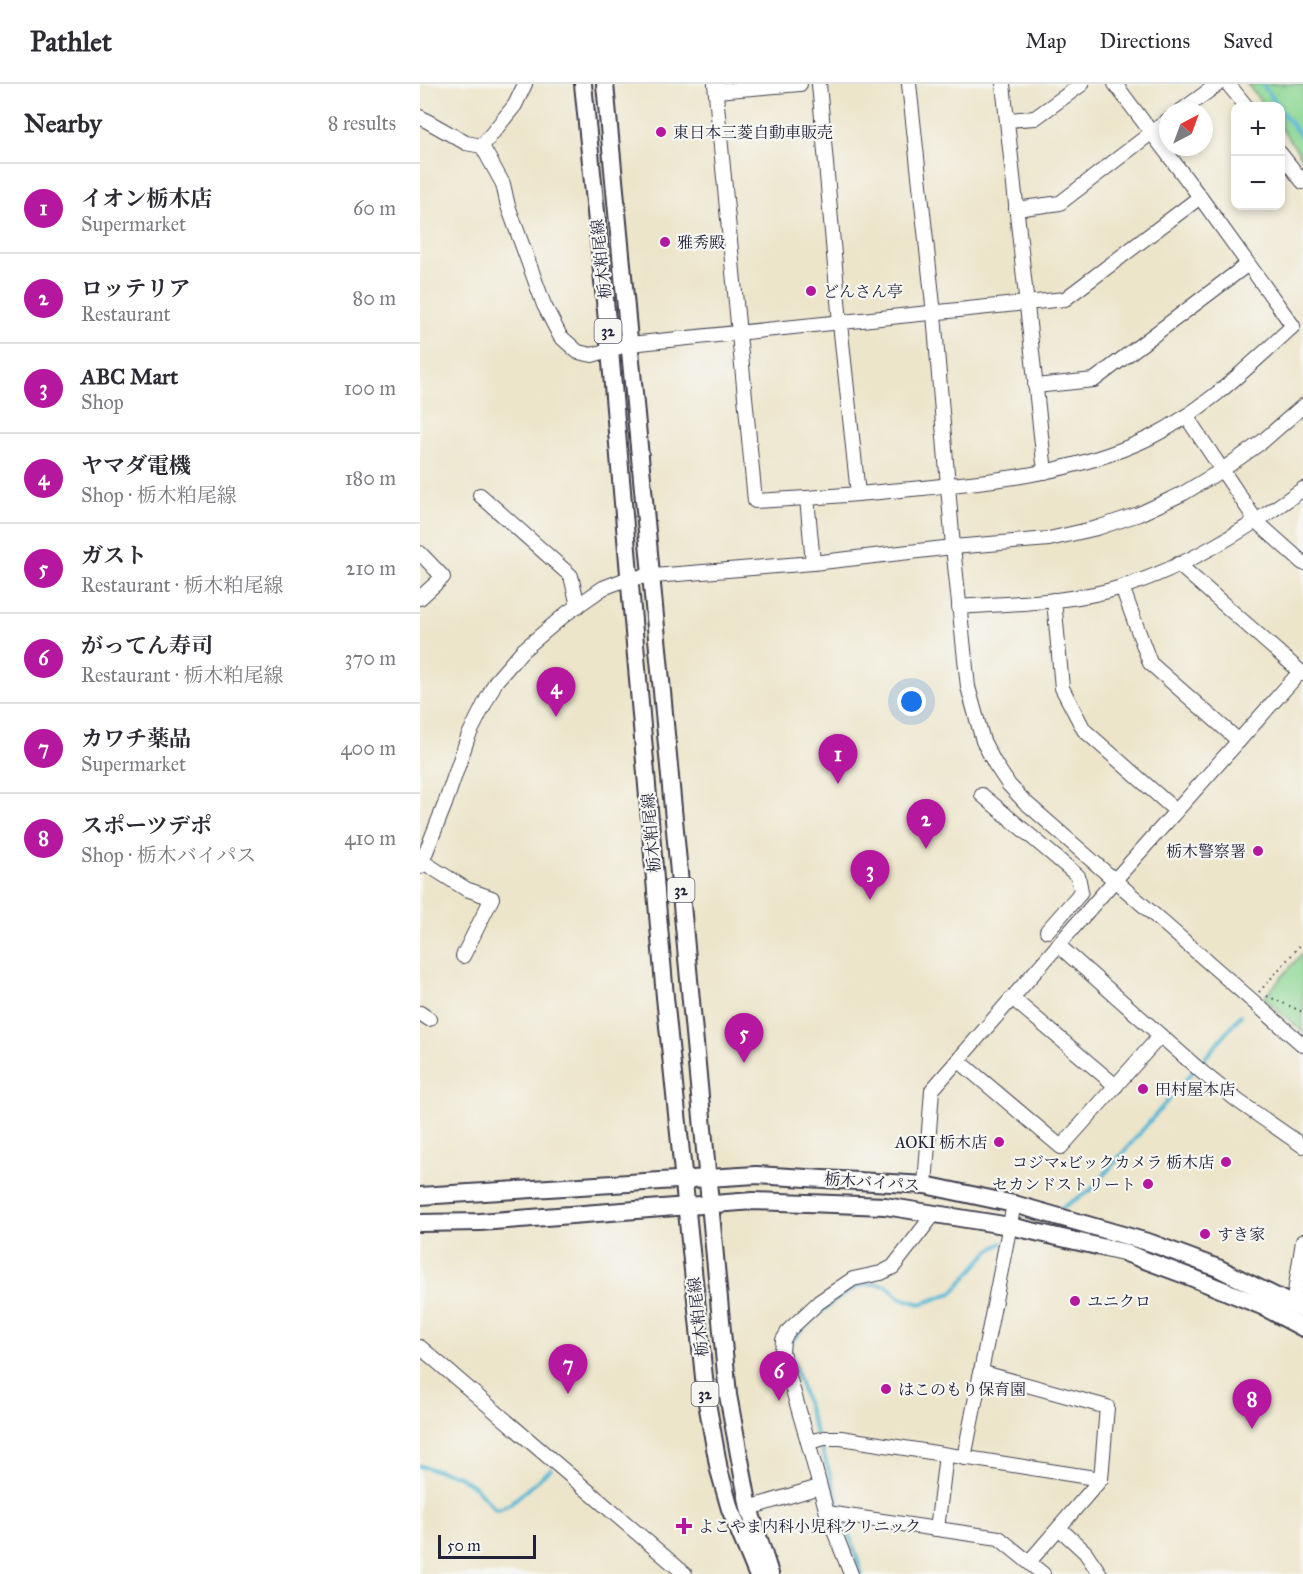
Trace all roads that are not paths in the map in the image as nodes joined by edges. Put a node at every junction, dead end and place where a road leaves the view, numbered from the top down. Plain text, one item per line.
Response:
1 (525, 84) edge
2 (583, 84) edge
3 (605, 84) edge
4 (800, 84) edge
5 (819, 84) edge
6 (909, 84) edge
7 (1003, 84) edge
8 (1082, 84) edge
9 (1114, 84) edge
10 (1218, 84) edge
11 (1228, 84) edge
12 (715, 88) edge
13 (1193, 102) edge
14 (1242, 102) edge
15 (420, 117) edge
16 (1006, 120) junction
17 (1159, 127) edge
18 (1151, 133) junction
19 (482, 146) junction
20 (1283, 156) edge
21 (1303, 182) edge
22 (1200, 197) junction
23 (1016, 209) junction
24 (1248, 264) junction
25 (1025, 304) junction
26 (934, 314) junction
27 (840, 323) junction
28 (738, 333) junction
29 (630, 344) junction
30 (610, 350) junction
31 (1035, 386) junction
32 (1303, 406) edge
33 (1186, 416) junction
34 (1222, 470) junction
35 (1045, 472) junction
36 (947, 484) junction
37 (1303, 489) edge
38 (858, 494) junction
39 (480, 495) dead end
40 (807, 498) junction
41 (1257, 522) junction
42 (953, 547) junction
43 (420, 553) edge
44 (813, 563) junction
45 (1303, 563) edge
46 (1178, 564) junction
47 (651, 576) junction
48 (629, 578) junction
49 (1122, 587) junction
50 (420, 598) edge
51 (1054, 600) junction
52 (578, 606) junction
53 (959, 607) junction
54 (1302, 673) edge
55 (1239, 741) junction
56 (982, 795) dead end
57 (1176, 811) junction
58 (421, 864) edge
59 (1114, 881) junction
60 (1047, 931) dead end
61 (1058, 945) junction
62 (463, 956) dead end
63 (1012, 998) junction
64 (1160, 1036) junction
65 (1303, 1045) edge
66 (958, 1060) junction
67 (1116, 1086) junction
68 (1303, 1146) edge
69 (708, 1178) junction
70 (684, 1179) junction
71 (925, 1185) junction
72 (420, 1196) edge
73 (710, 1204) junction
74 (1014, 1204) junction
75 (687, 1206) junction
76 (934, 1214) junction
77 (420, 1223) edge
78 (1010, 1227) junction
79 (1303, 1241) edge
80 (1298, 1307) edge
81 (1303, 1328) edge
82 (420, 1347) edge
83 (980, 1372) junction
84 (808, 1442) junction
85 (946, 1455) junction
86 (964, 1458) junction
87 (1101, 1479) junction
88 (819, 1487) junction
89 (749, 1508) junction
90 (827, 1514) junction
91 (1059, 1528) junction
92 (937, 1529) junction
93 (1029, 1562) junction
94 (685, 1574) edge
95 (757, 1574) edge
96 (770, 1574) edge
97 (851, 1574) edge
98 (1043, 1574) edge
99 (1100, 1574) edge

1 - 19 street
2 - 30 main road, 栃木粕尾線 / 32
3 - 29 main road, 栃木粕尾線 / 32
4 - 12 street
5 - 27 street
6 - 26 street
7 - 16 street
8 - 16 street
9 - 18 street
10 - 13 street
11 - 14 street
12 - 28 street
15 - 19 street
16 - 23 street
17 - 18 street
18 - 22 street
18 - 23 street
19 - 30 street
20 - 21 street
22 - 24 street
22 - 25 street
23 - 25 street
24 - 31 street
24 - 33 street
25 - 26 street
25 - 31 street
26 - 27 street
26 - 36 street
27 - 28 street
27 - 38 street
28 - 29 street
28 - 40 street
29 - 30 street
29 - 47 main road, 栃木粕尾線 / 32
30 - 48 main road, 栃木粕尾線 / 32
31 - 35 street
32 - 34 street
33 - 34 street
33 - 35 street
34 - 41 street
34 - 42 street
35 - 36 street
36 - 38 street
36 - 42 street
37 - 41 street
38 - 40 street
39 - 52 street
40 - 44 street
41 - 45 street
41 - 46 street
42 - 44 street
42 - 53 street
43 - 50 street
44 - 47 street
46 - 49 street
46 - 54 street
47 - 48 street
47 - 69 main road, 栃木粕尾線 / 32
48 - 52 street
48 - 70 main road, 栃木粕尾線 / 32
49 - 51 street
49 - 55 street
51 - 53 street
51 - 57 street
52 - 58 street
53 - 59 street
54 - 55 street
55 - 57 street
56 - 60 street
57 - 59 street
58 - 62 street
59 - 61 street
59 - 65 street
61 - 63 street
61 - 64 street
63 - 66 street
63 - 67 street
64 - 67 street
64 - 68 street
66 - 67 street
66 - 71 street
69 - 70 main road, 栃木バイパス
69 - 71 main road, 栃木バイパス
69 - 73 main road, 栃木粕尾線 / 32
70 - 72 main road, 栃木バイパス
70 - 75 main road, 栃木粕尾線 / 32
71 - 74 main road, 栃木バイパス
73 - 75 main road, 栃木バイパス
73 - 76 main road, 栃木バイパス
73 - 89 main road, 栃木粕尾線 / 32
74 - 78 street
74 - 80 main road, 栃木バイパス
75 - 77 main road, 栃木バイパス
75 - 95 main road, 栃木粕尾線 / 32
76 - 78 main road, 栃木バイパス
76 - 84 street
78 - 81 main road, 栃木バイパス
78 - 83 street
79 - 80 street
82 - 94 street
83 - 86 street
83 - 87 street
84 - 85 street
84 - 88 street
85 - 86 street
85 - 92 street
86 - 87 street
87 - 91 street
88 - 89 street
88 - 90 street
89 - 96 main road, 栃木粕尾線 / 32
90 - 92 street
90 - 97 street
91 - 93 street
91 - 99 street
92 - 93 street
93 - 98 street

